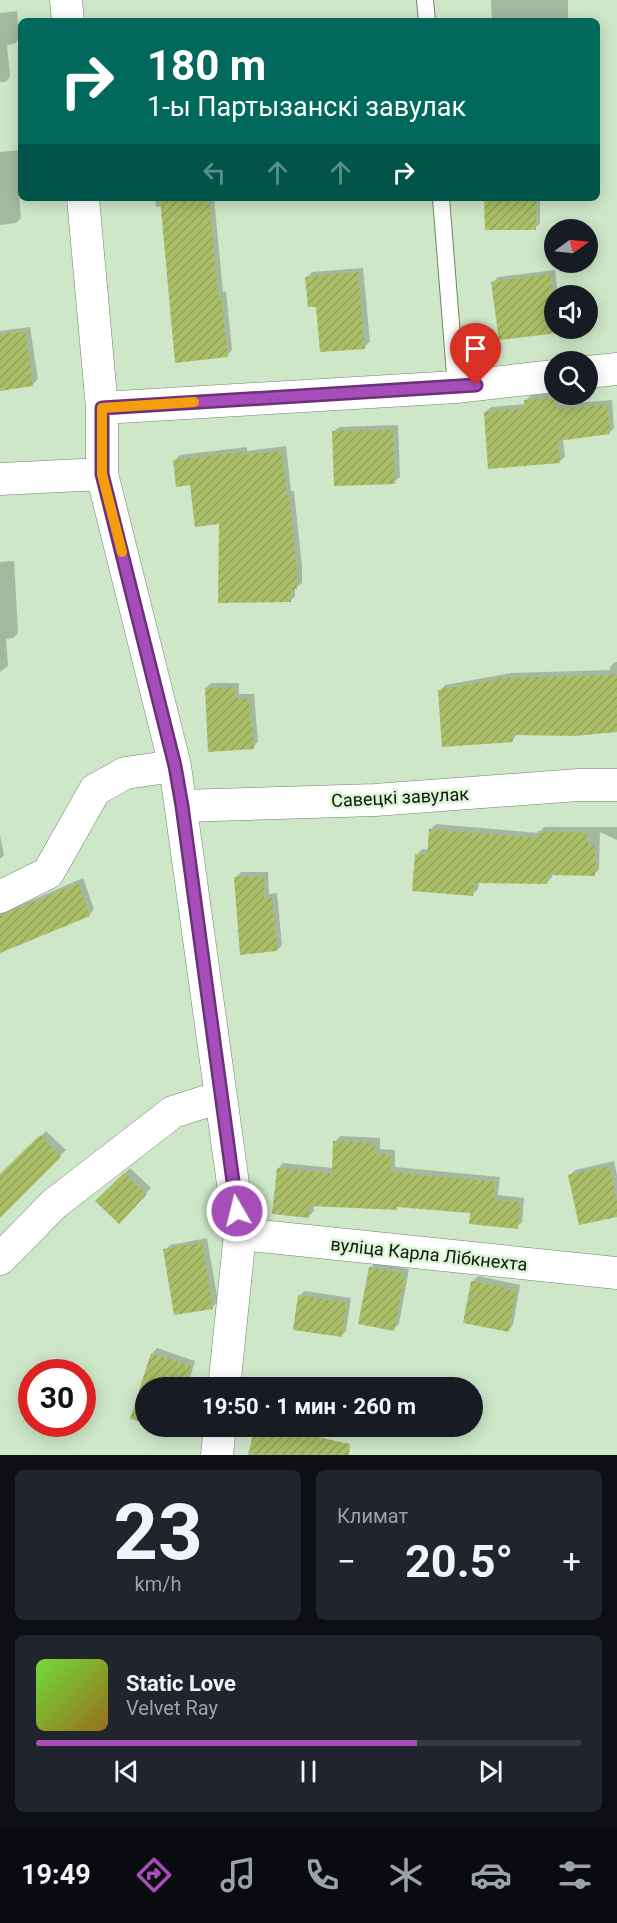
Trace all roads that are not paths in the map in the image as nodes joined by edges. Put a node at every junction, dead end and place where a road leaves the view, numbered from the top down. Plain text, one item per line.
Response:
1 (66, 0) edge
2 (425, 0) edge
3 (68, 18) edge
4 (427, 18) edge
5 (84, 201) edge
6 (441, 201) edge
7 (617, 369) edge
8 (598, 371) edge
9 (544, 377) edge
10 (456, 387) junction
11 (102, 408) junction
12 (102, 474) junction
13 (0, 479) edge
14 (175, 766) junction
15 (617, 785) edge
16 (182, 806) junction
17 (0, 897) edge
18 (220, 1097) junction
19 (240, 1234) junction
20 (0, 1258) edge
21 (617, 1273) edge
22 (225, 1377) edge
23 (219, 1437) edge
24 (217, 1455) edge

1 - 3 street
2 - 4 lane
5 - 11 street
6 - 10 lane
7 - 8 street
9 - 10 street
10 - 11 street
11 - 12 street
12 - 13 street
12 - 14 street
14 - 16 street
14 - 17 street
15 - 16 street, Савецкі завулак
16 - 18 street
18 - 19 street
18 - 20 street
19 - 21 street, вуліца Карла Лібкнехта
19 - 22 street
23 - 24 street

